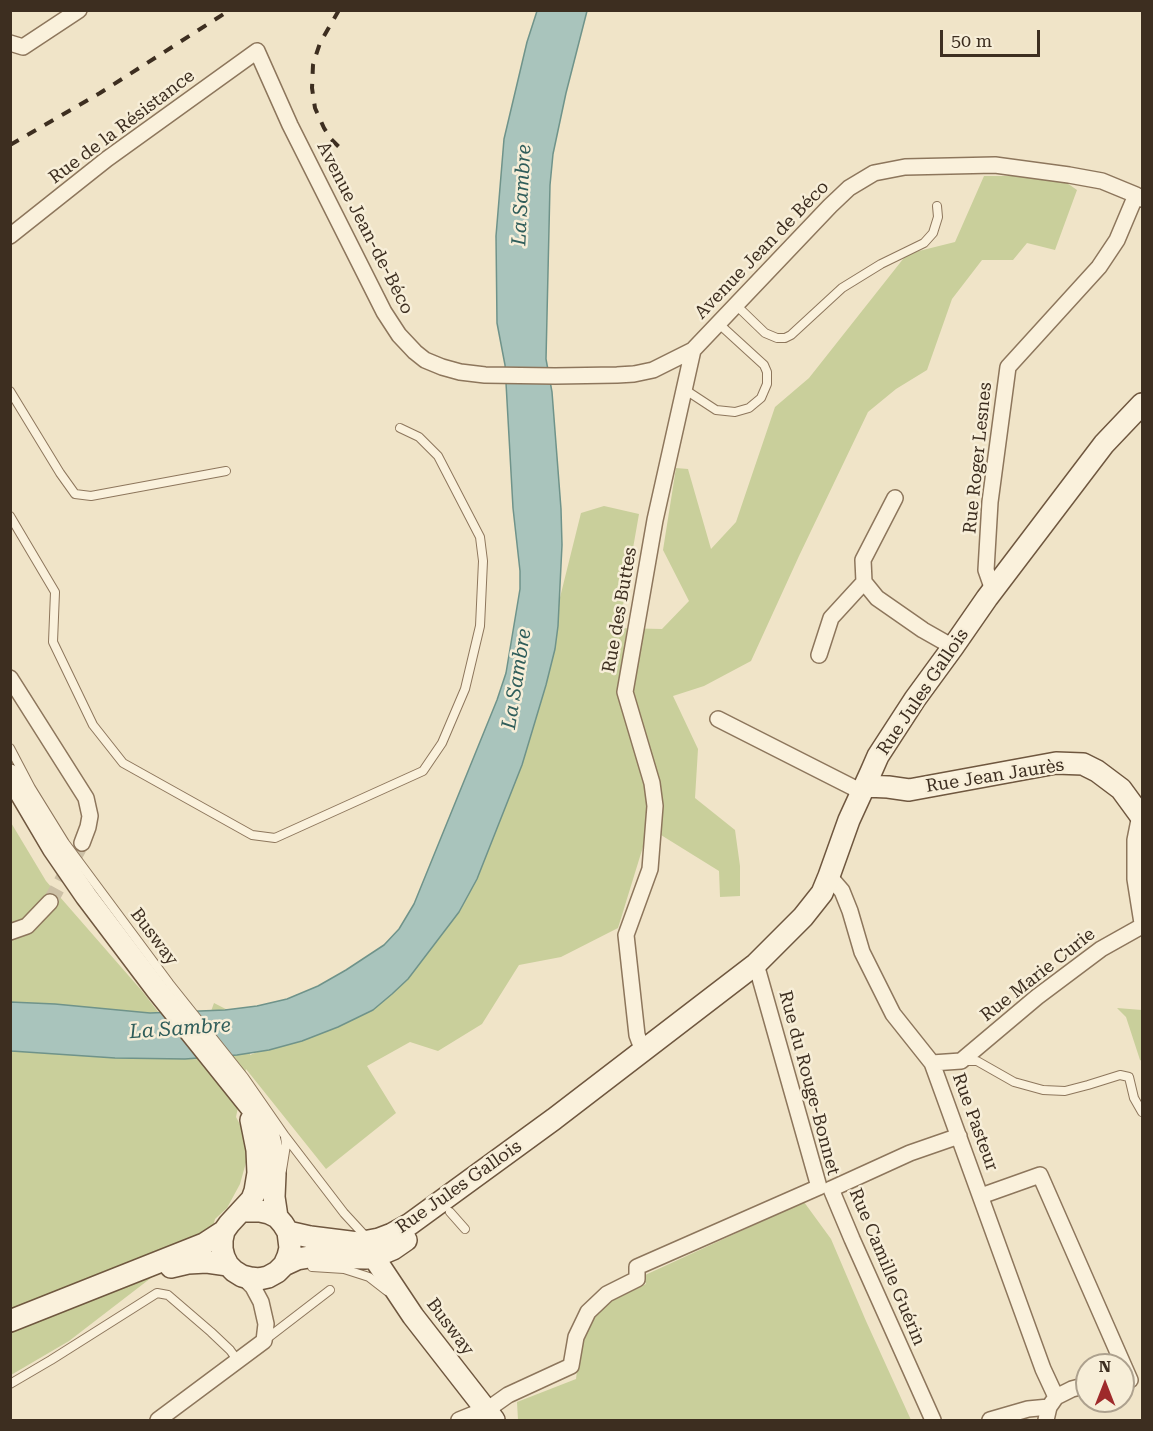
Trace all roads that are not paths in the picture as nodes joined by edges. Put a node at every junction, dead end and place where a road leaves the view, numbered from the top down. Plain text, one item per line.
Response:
1 (79, 10) edge
2 (10, 43) edge
3 (257, 51) joint
4 (1139, 197) edge
5 (937, 206) dead end
6 (10, 236) edge
7 (736, 305) junction
8 (718, 324) junction
9 (693, 350) junction
10 (555, 376) joint
11 (684, 389) junction
12 (10, 391) edge
13 (1143, 404) edge
14 (400, 428) dead end
15 (226, 471) dead end
16 (895, 498) dead end
17 (10, 516) edge
18 (864, 582) junction
19 (993, 590) junction
20 (953, 647) junction
21 (819, 655) dead end
22 (10, 678) edge
23 (718, 719) dead end
24 (10, 748) edge
25 (10, 775) edge
26 (863, 789) junction
27 (1141, 815) edge
28 (82, 843) tunnel mouth
29 (829, 876) junction
30 (50, 902) tunnel mouth
31 (1143, 925) edge
32 (10, 932) edge
33 (756, 964) junction
34 (163, 987) junction
35 (643, 1051) junction
36 (961, 1061) junction
37 (932, 1063) junction
38 (241, 1087) junction
39 (1143, 1112) edge
40 (554, 1119) junction
41 (285, 1136) junction
42 (959, 1136) junction
43 (508, 1153) junction
44 (825, 1188) junction
45 (981, 1196) junction
46 (242, 1211) junction
47 (450, 1212) junction
48 (280, 1215) junction
49 (465, 1229) dead end
50 (224, 1231) junction
51 (366, 1250) junction
52 (235, 1270) junction
53 (276, 1271) junction
54 (330, 1290) dead end
55 (67, 1299) junction
56 (406, 1306) junction
57 (264, 1313) junction
58 (10, 1321) edge
59 (264, 1341) junction
60 (1120, 1353) edge
61 (238, 1361) junction
62 (10, 1384) edge
63 (1075, 1388) edge
64 (1050, 1408) edge
65 (490, 1412) edge
66 (158, 1420) edge
67 (459, 1420) edge
68 (505, 1420) edge
69 (933, 1420) edge
70 (990, 1420) edge

1 - 2 street
3 - 6 street, Rue de la Résistance
3 - 10 street, Avenue Jean-de-Béco
4 - 7 street, Avenue Jean de Béco
4 - 19 street, Rue Roger Lesnes
5 - 7 lane
7 - 8 street, Avenue Jean de Béco
8 - 9 street, Avenue Jean de Béco
8 - 11 lane
9 - 10 street, Avenue Jean de Béco
9 - 11 street, Rue des Buttes
11 - 35 street, Rue des Buttes
12 - 15 lane
13 - 19 street, Rue Jules Gallois
14 - 17 lane
16 - 18 street
18 - 20 street
18 - 21 street
19 - 20 street, Rue Jules Gallois
20 - 26 street, Rue Jules Gallois
22 - 28 street
23 - 26 street, Rue Jean Jaurès
24 - 34 lane, Busway
25 - 34 street
26 - 27 street, Rue Jean Jaurès
26 - 29 street, Rue Jules Gallois
27 - 31 street
29 - 33 street, Rue Jules Gallois
29 - 37 street, Rue Pasteur
30 - 32 street
31 - 36 street, Rue Marie Curie
33 - 35 street, Rue Jules Gallois
33 - 44 street, Rue du Rouge-Bonnet
34 - 38 street
35 - 40 street, Rue Jules Gallois
36 - 37 street
36 - 39 lane
37 - 42 street, Rue Pasteur
38 - 41 lane, Busway
38 - 46 street
38 - 48 street
40 - 43 street, Rue Jules Gallois
40 - 47 street, Rue Jules Gallois
41 - 48 lane
41 - 51 lane, Busway
42 - 44 street, Rue Camille Guérin
42 - 45 street, Rue Pasteur
43 - 47 street
43 - 51 street, Rue Jules Gallois
44 - 65 street, Rue du Rouge-Bonnet
44 - 69 street, Rue Camille Guérin
45 - 60 street
45 - 64 street, Rue Pasteur
46 - 48 street
46 - 50 street
47 - 49 lane
47 - 51 street, Rue Jules Gallois
48 - 51 street, Rue Jules Gallois
48 - 53 street
50 - 52 street
50 - 55 street
51 - 53 street, Rue Jules Gallois
51 - 56 street
51 - 65 lane, Busway
52 - 53 street
52 - 55 street
52 - 57 street
53 - 56 lane, Busway
53 - 57 street
54 - 59 lane
55 - 58 street
56 - 65 street
57 - 59 street
59 - 61 street
61 - 62 lane
61 - 66 street
63 - 64 street
64 - 70 street
65 - 67 street
65 - 68 lane, Busway

